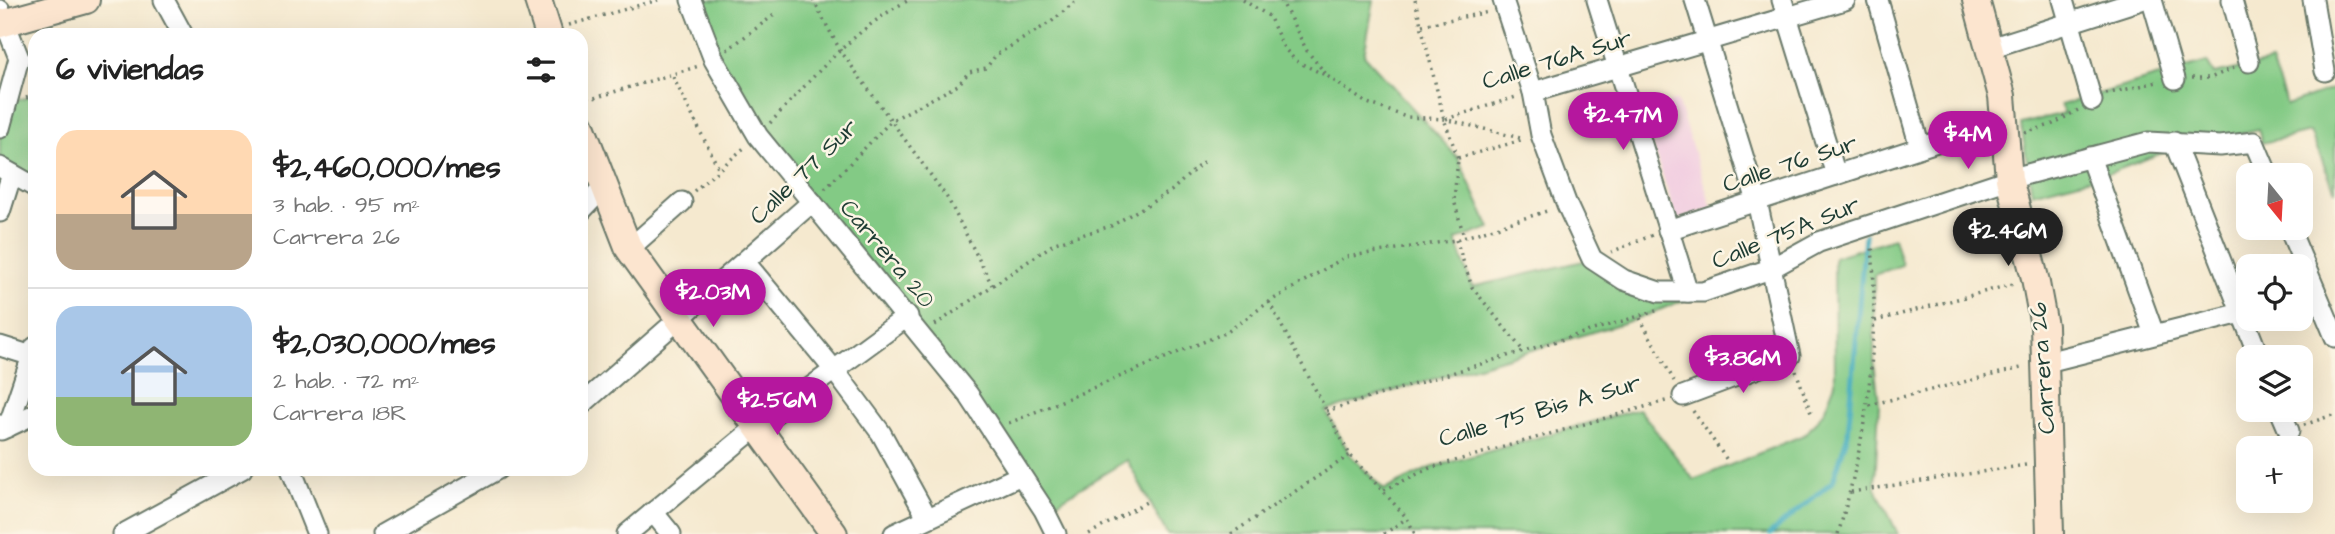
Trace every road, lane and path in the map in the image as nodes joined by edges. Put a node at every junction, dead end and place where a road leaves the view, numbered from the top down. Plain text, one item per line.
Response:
1 (164, 0) edge
2 (538, 0) edge
3 (658, 0) edge
4 (691, 0) edge
5 (813, 0) edge
6 (909, 0) edge
7 (1077, 0) edge
8 (1243, 0) edge
9 (1281, 0) edge
10 (1415, 0) edge
11 (1597, 0) edge
12 (1695, 0) edge
13 (1845, 0) edge
14 (1878, 0) edge
15 (1976, 0) edge
16 (2063, 0) edge
17 (2141, 0) edge
18 (2152, 0) edge
19 (2232, 0) edge
20 (2313, 0) edge
21 (82, 1) edge
22 (1505, 5) edge
23 (1785, 9) edge
24 (774, 15) dead end
25 (2, 19) edge
26 (2069, 22) junction
27 (1422, 25) junction
28 (179, 28) edge
29 (542, 28) edge
30 (563, 28) edge
31 (1707, 40) junction
32 (1990, 48) junction
33 (839, 50) junction
34 (714, 60) junction
35 (2249, 62) joint
36 (1618, 67) junction
37 (2325, 71) dead end
38 (673, 76) junction
39 (1327, 76) junction
40 (2175, 79) junction
41 (1533, 92) junction
42 (588, 100) edge
43 (2092, 101) junction
44 (1444, 119) junction
45 (892, 120) junction
46 (0, 128) edge
47 (2005, 130) junction
48 (758, 136) junction
49 (1533, 137) junction
50 (2174, 142) junction
51 (588, 146) edge
52 (1920, 147) junction
53 (2090, 157) junction
54 (1458, 158) junction
55 (1205, 161) dead end
56 (2262, 163) edge
57 (719, 169) junction
58 (6, 170) edge
59 (1836, 175) junction
60 (2009, 179) junction
61 (28, 183) edge
62 (603, 188) junction
63 (1757, 201) junction
64 (682, 202) joint
65 (812, 202) junction
66 (588, 204) edge
67 (1567, 205) junction
68 (0, 212) edge
69 (1871, 225) junction
70 (1668, 230) junction
71 (1464, 237) junction
72 (1456, 240) junction
73 (628, 249) junction
74 (1592, 259) junction
75 (745, 262) junction
76 (1770, 269) junction
77 (2035, 278) junction
78 (992, 285) junction
79 (2236, 290) edge
80 (1696, 292) junction
81 (2313, 300) edge
82 (1269, 302) junction
83 (1665, 308) dead end
84 (2236, 314) edge
85 (908, 316) junction
86 (679, 321) junction
87 (1875, 321) junction
88 (2154, 334) junction
89 (922, 335) junction
90 (2335, 337) edge
91 (0, 346) edge
92 (28, 351) edge
93 (1524, 352) junction
94 (1790, 356) junction
95 (2047, 362) junction
96 (28, 365) edge
97 (835, 371) junction
98 (1683, 397) joint
99 (588, 399) edge
100 (1868, 405) junction
101 (1326, 411) junction
102 (1811, 413) dead end
103 (2335, 414) edge
104 (28, 417) edge
105 (2285, 422) edge
106 (3, 428) edge
107 (755, 428) junction
108 (991, 431) junction
109 (2289, 431) joint
110 (1350, 455) junction
111 (2049, 461) junction
112 (229, 476) edge
113 (294, 476) edge
114 (486, 476) edge
115 (1019, 476) junction
116 (1384, 490) junction
117 (1850, 492) junction
118 (1150, 500) dead end
119 (653, 512) junction
120 (927, 517) junction
121 (1407, 518) junction
122 (123, 534) edge
123 (317, 534) edge
124 (383, 534) edge
125 (627, 534) edge
126 (671, 534) edge
127 (834, 534) edge
128 (894, 534) edge
129 (1056, 534) edge
130 (1089, 534) edge
131 (1231, 534) edge
132 (1384, 534) edge
133 (1415, 534) edge
134 (1838, 534) edge
135 (2050, 534) edge

1 - 28 street
2 - 29 street
3 - 30 path
4 - 34 street, Carrera 20
5 - 33 path
6 - 33 path
7 - 45 path, Calle 77 Sur
8 - 39 path
9 - 39 path
10 - 27 path
11 - 36 street
12 - 31 street
13 - 23 street, Calle 76A Sur
14 - 52 street
15 - 32 street, Carrera 26
16 - 26 street
17 - 26 street
18 - 40 street
19 - 35 street
20 - 37 street
21 - 25 street
22 - 27 path
22 - 41 street
23 - 31 street, Calle 76A Sur
23 - 59 street
24 - 34 path
25 - 46 street
26 - 32 street
26 - 43 street
27 - 44 path
31 - 36 street, Calle 76A Sur
31 - 63 street
32 - 47 street, Carrera 26
33 - 45 path
33 - 48 path
34 - 38 path
34 - 48 street, Carrera 20
35 - 40 path
36 - 41 street, Calle 76A Sur
36 - 70 street
38 - 42 path
38 - 57 path
39 - 44 path
40 - 43 path
41 - 44 path, Calle 76A Sur
41 - 49 street
43 - 47 path
44 - 49 path
44 - 54 path
45 - 65 path, Calle 77 Sur
45 - 78 path
47 - 52 street, Calle 76 Sur
47 - 60 street, Carrera 26
48 - 57 path
48 - 65 street, Carrera 20
49 - 54 path
49 - 67 street
50 - 53 street, Calle 75A Sur
50 - 56 street, Calle 75A Sur
50 - 79 street
51 - 62 street
52 - 59 street, Calle 76 Sur
53 - 60 street, Calle 75A Sur
53 - 88 street
54 - 71 path
55 - 78 path
57 - 64 path
58 - 61 street
58 - 68 street
59 - 63 street, Calle 76 Sur
60 - 69 street, Calle 75A Sur
60 - 77 street, Carrera 26
62 - 66 street
62 - 73 street
63 - 70 street, Calle 76 Sur
63 - 76 street
64 - 73 street
65 - 75 street, Calle 77 Sur
65 - 85 street, Carrera 20
67 - 71 path
67 - 74 street
69 - 76 street, Calle 75A Sur
69 - 87 path
70 - 74 path
70 - 80 street
71 - 72 path
72 - 82 path
72 - 93 path
73 - 86 street
74 - 80 street
75 - 86 street, Calle 77 Sur
75 - 97 street
76 - 80 street, Calle 75A Sur
76 - 94 street
77 - 87 path
77 - 95 street, Carrera 26
78 - 89 path
81 - 90 street
82 - 101 path
82 - 108 path
83 - 93 path
84 - 88 street
85 - 89 street, Carrera 20
85 - 97 street
86 - 99 street, Calle 77 Sur
86 - 107 street
87 - 100 path
88 - 95 street
89 - 108 street, Carrera 20
91 - 92 street
93 - 101 path
94 - 98 street
94 - 102 path
95 - 100 path
95 - 111 street, Carrera 26
96 - 106 street
97 - 107 street
97 - 120 street
98 - 116 path, Calle 75 Bis A Sur
100 - 117 path
101 - 110 path
103 - 109 path
104 - 106 street
105 - 109 street
107 - 119 street
107 - 127 street
108 - 115 street, Carrera 20
110 - 116 path
110 - 131 path
111 - 117 path
111 - 135 street, Carrera 26
112 - 122 street
113 - 123 street
114 - 124 street
115 - 120 street
115 - 129 street, Carrera 20
116 - 121 path
117 - 134 path
118 - 130 path
119 - 125 street
119 - 126 street
120 - 128 street
121 - 132 path
121 - 133 path

